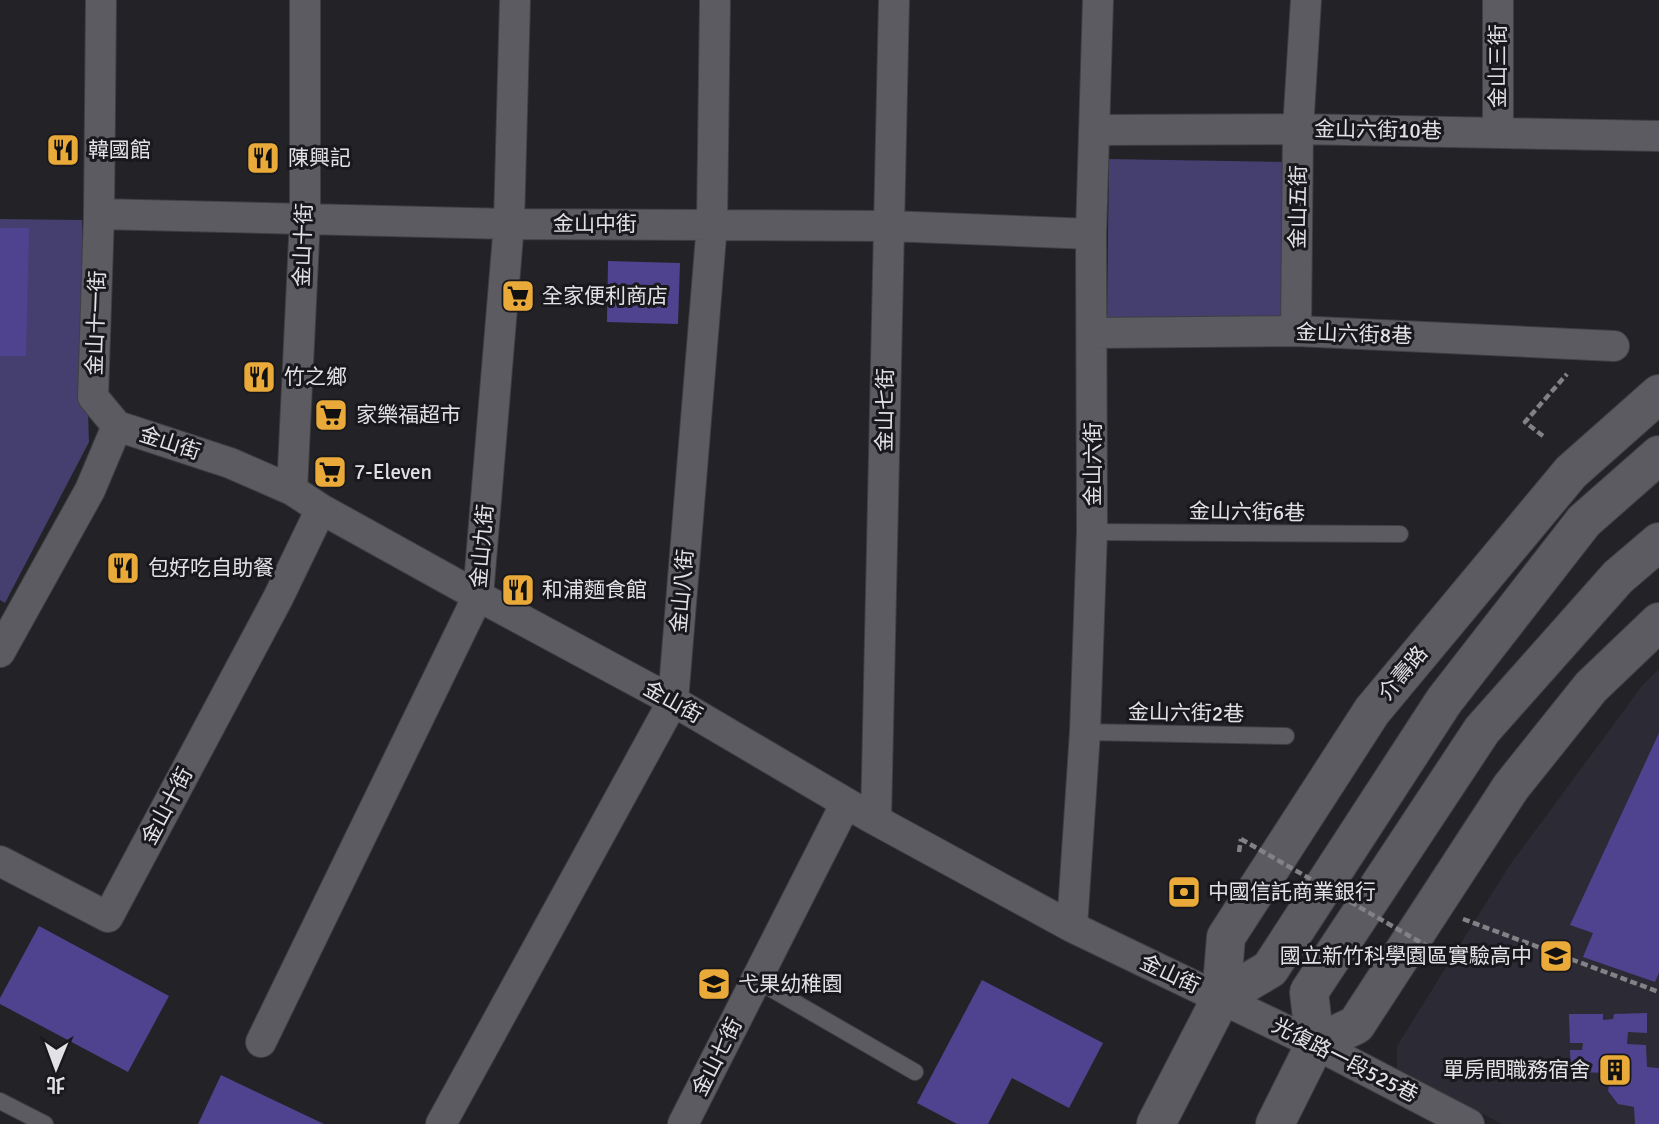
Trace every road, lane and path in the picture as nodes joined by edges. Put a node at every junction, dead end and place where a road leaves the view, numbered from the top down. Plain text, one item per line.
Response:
1 (101, 0) edge
2 (304, 0) edge
3 (515, 0) edge
4 (715, 0) edge
5 (894, 0) edge
6 (1098, 0) edge
7 (1306, 0) edge
8 (1498, 0) edge
9 (1298, 129) junction
10 (1096, 130) junction
11 (1498, 132) junction
12 (1659, 136) edge
13 (99, 214) junction
14 (304, 218) junction
15 (509, 224) junction
16 (712, 224) junction
17 (889, 226) junction
18 (1091, 234) junction
19 (1296, 331) junction
20 (1093, 333) junction
21 (1603, 345) joint
22 (1659, 394) edge
23 (117, 426) junction
24 (1543, 436) dead end
25 (1659, 455) edge
26 (292, 490) junction
27 (321, 509) junction
28 (1092, 532) junction
29 (1401, 534) dead end
30 (1659, 542) edge
31 (478, 596) junction
32 (1659, 622) edge
33 (2, 643) edge
34 (673, 701) junction
35 (1085, 732) junction
36 (1286, 736) dead end
37 (846, 803) junction
38 (876, 820) junction
39 (1241, 839) dead end
40 (0, 861) edge
41 (1455, 916) dead end
42 (1072, 927) junction
43 (1446, 957) dead end
44 (756, 980) junction
45 (1659, 992) edge
46 (1221, 999) junction
47 (261, 1042) dead end
48 (1315, 1044) junction
49 (915, 1072) dead end
50 (0, 1101) edge
51 (45, 1124) edge
52 (441, 1124) edge
53 (683, 1124) edge
54 (1156, 1124) edge
55 (1275, 1124) edge
56 (1469, 1124) edge

1 - 13 street, 金山十一街
2 - 14 street, 金山十街
3 - 15 street, 金山九街
4 - 16 street, 金山八街
5 - 17 street, 金山七街
6 - 10 street, 金山六街
7 - 9 street, 金山五街
8 - 11 street, 金山三街
9 - 10 street, 金山六街10巷
9 - 11 street, 金山六街10巷
9 - 19 street, 金山五街
10 - 18 street, 金山六街
11 - 12 street, 金山六街10巷
13 - 14 street, 金山中街
13 - 23 street, 金山十一街
14 - 15 street, 金山中街
14 - 26 street, 金山十街
15 - 16 street, 金山中街
15 - 31 street, 金山九街
16 - 17 street, 金山中街
16 - 34 street, 金山八街
17 - 18 street, 金山中街
17 - 38 street, 金山七街
18 - 20 street, 金山六街
19 - 20 street, 金山六街8巷
19 - 21 street, 金山六街8巷
20 - 28 street, 金山六街
21 - 24 path
22 - 46 street, 介壽路
23 - 26 street, 金山街
23 - 33 street
25 - 46 street
26 - 27 street, 金山街
27 - 31 street, 金山街
27 - 40 street, 金山十街
28 - 29 lane, 金山六街6巷
28 - 35 street, 金山六街
30 - 48 street
31 - 34 street, 金山街
31 - 47 street, 金山九街
32 - 48 street
34 - 37 street, 金山街
34 - 52 street, 金山八街
35 - 36 lane, 金山六街2巷
35 - 42 street, 金山六街
37 - 38 street, 金山街
37 - 44 street, 金山七街
38 - 42 street, 金山街
39 - 43 path, bridge
41 - 45 path
42 - 46 street, 金山街
44 - 49 lane
44 - 53 street, 金山七街
46 - 48 street, 光復路一段525巷
46 - 54 street, 介壽路
48 - 55 street
48 - 56 street, 光復路一段525巷
50 - 51 lane

